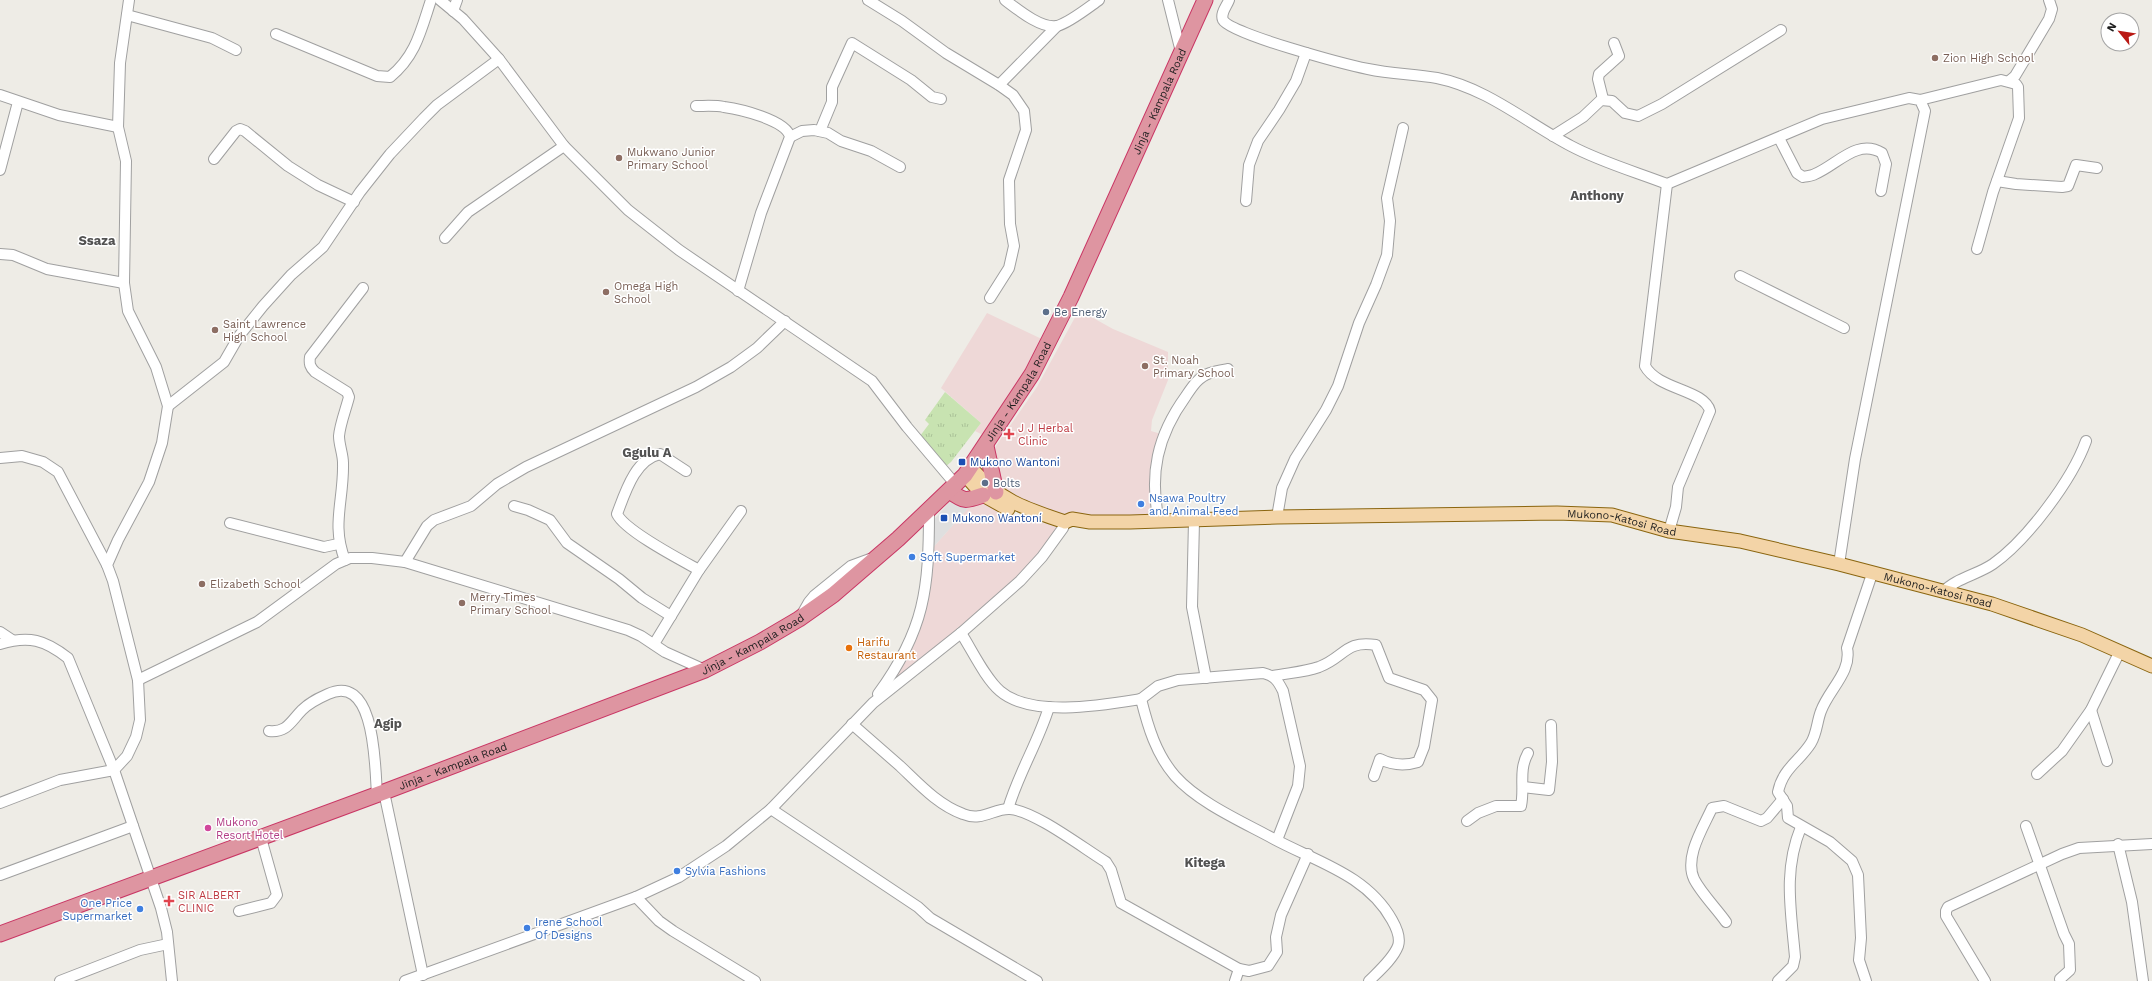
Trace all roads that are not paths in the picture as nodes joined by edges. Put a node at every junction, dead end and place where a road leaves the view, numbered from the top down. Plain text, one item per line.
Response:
1 (129, 0) edge
2 (431, 0) edge
3 (440, 0) edge
4 (457, 0) edge
5 (868, 0) edge
6 (1005, 0) edge
7 (1099, 0) edge
8 (1168, 0) edge
9 (1205, 0) edge
10 (1229, 0) edge
11 (2049, 0) edge
12 (453, 11) junction
13 (127, 15) junction
14 (1057, 26) junction
15 (1782, 30) dead end
16 (276, 34) dead end
17 (1614, 43) dead end
18 (236, 50) dead end
19 (1181, 52) junction
20 (1306, 53) junction
21 (499, 59) junction
22 (2009, 81) junction
23 (999, 85) junction
24 (0, 95) edge
25 (941, 99) dead end
26 (1603, 99) junction
27 (1920, 100) junction
28 (18, 102) junction
29 (696, 106) dead end
30 (118, 127) junction
31 (1403, 128) dead end
32 (820, 131) junction
33 (1553, 136) junction
34 (790, 137) junction
35 (1779, 138) junction
36 (564, 146) junction
37 (214, 159) dead end
38 (900, 167) dead end
39 (2097, 168) dead end
40 (0, 170) edge
41 (1997, 181) junction
42 (1667, 184) junction
43 (1881, 191) dead end
44 (1246, 201) dead end
45 (354, 202) junction
46 (445, 238) dead end
47 (1977, 248) dead end
48 (0, 254) edge
49 (1740, 276) dead end
50 (124, 283) junction
51 (363, 288) dead end
52 (738, 291) junction
53 (990, 298) dead end
54 (784, 321) junction
55 (1844, 328) dead end
56 (1228, 369) dead end
57 (168, 406) junction
58 (2086, 440) dead end
59 (986, 446) junction
60 (0, 458) edge
61 (686, 471) dead end
62 (960, 480) junction
63 (990, 493) junction
64 (514, 506) dead end
65 (740, 511) dead end
66 (929, 511) junction
67 (1277, 517) junction
68 (1194, 521) junction
69 (1159, 522) junction
70 (230, 523) dead end
71 (1067, 523) junction
72 (1669, 531) junction
73 (338, 544) junction
74 (345, 560) junction
75 (405, 562) junction
76 (1839, 564) junction
77 (107, 565) junction
78 (699, 570) junction
79 (1872, 574) junction
80 (1943, 592) junction
81 (671, 616) junction
82 (0, 632) edge
83 (961, 633) junction
84 (12, 640) junction
85 (0, 644) edge
86 (654, 644) junction
87 (2120, 651) junction
88 (2152, 666) edge
89 (705, 670) junction
90 (1273, 676) junction
91 (1206, 678) junction
92 (138, 680) junction
93 (1141, 699) junction
94 (873, 702) junction
95 (1049, 708) junction
96 (2091, 710) junction
97 (852, 724) junction
98 (1550, 725) dead end
99 (269, 731) dead end
100 (1528, 753) dead end
101 (2107, 762) dead end
102 (114, 770) junction
103 (2037, 774) dead end
104 (1374, 776) dead end
105 (1523, 787) junction
106 (381, 793) junction
107 (1783, 799) junction
108 (0, 802) edge
109 (772, 809) junction
110 (1008, 809) junction
111 (1467, 821) dead end
112 (133, 826) junction
113 (2026, 826) dead end
114 (1801, 827) junction
115 (261, 838) junction
116 (1277, 840) junction
117 (2118, 844) junction
118 (2152, 844) edge
119 (1308, 854) junction
120 (2039, 866) junction
121 (0, 875) edge
122 (152, 878) junction
123 (636, 897) junction
124 (239, 911) dead end
125 (1726, 922) dead end
126 (0, 934) edge
127 (168, 944) junction
128 (1239, 969) junction
129 (423, 975) junction
130 (2060, 979) dead end
131 (60, 981) edge
132 (172, 981) edge
133 (405, 981) edge
134 (755, 981) edge
135 (1037, 981) edge
136 (1235, 981) edge
137 (1370, 981) edge
138 (1778, 981) edge
139 (1866, 981) edge
140 (1986, 981) edge
141 (2143, 981) edge

1 - 13 street
2 - 16 street
3 - 12 street
4 - 12 street
5 - 23 street
6 - 14 street
7 - 14 street
8 - 19 street
9 - 19 highway, Jinja - Kampala Road
10 - 20 street
11 - 22 street
12 - 21 street
13 - 18 street
13 - 30 street
14 - 23 street
15 - 26 street
17 - 26 street
19 - 59 highway, Jinja - Kampala Road
20 - 33 street
20 - 44 street
21 - 36 street
21 - 45 street
22 - 27 street
22 - 41 street
23 - 53 street
24 - 28 street
25 - 32 street
26 - 33 street
27 - 35 street
27 - 76 street
28 - 30 street
28 - 40 street
29 - 34 street
30 - 50 street
31 - 67 street
32 - 34 street
32 - 38 street
33 - 42 street
34 - 52 street
35 - 42 street
35 - 43 street
36 - 46 street
36 - 52 street
37 - 45 street
39 - 41 street
41 - 47 street
42 - 72 street
45 - 57 street
48 - 50 street
49 - 55 street
50 - 57 street
51 - 73 street
52 - 54 street
54 - 62 street
54 - 75 street
56 - 69 street
57 - 77 street
58 - 80 street
59 - 62 highway, Jinja - Kampala Road
59 - 63 highway
60 - 77 street
61 - 78 street
62 - 63 main road, Mukono-Katosi Road
62 - 63 highway
62 - 66 highway, Jinja - Kampala Road
63 - 71 main road, Mukono-Katosi Road
64 - 81 street
65 - 78 street
66 - 89 highway, Jinja - Kampala Road
66 - 94 street
67 - 68 main road, Mukono-Katosi Road
67 - 72 main road, Mukono-Katosi Road
68 - 69 main road, Mukono-Katosi Road
68 - 91 street
69 - 71 main road, Mukono-Katosi Road
70 - 73 street
71 - 83 street
72 - 76 main road, Mukono-Katosi Road
73 - 74 street
74 - 75 street
74 - 92 street
75 - 86 street
76 - 79 main road, Mukono-Katosi Road
77 - 92 street
78 - 81 street
79 - 80 main road, Mukono-Katosi Road
79 - 107 street
80 - 87 main road, Mukono-Katosi Road
81 - 86 street
82 - 84 street
83 - 94 street
83 - 95 street
84 - 85 street
84 - 102 street
86 - 89 street
87 - 88 main road, Mukono-Katosi Road
87 - 96 street
89 - 106 highway, Jinja - Kampala Road
90 - 91 street
90 - 104 street
90 - 116 street
91 - 93 street
92 - 102 street
93 - 95 street
93 - 116 street
94 - 97 street
95 - 110 street
96 - 101 street
96 - 103 street
97 - 109 street
97 - 110 street
98 - 105 street
99 - 106 street
100 - 105 street
102 - 108 street
102 - 112 street
105 - 111 street
106 - 115 highway, Jinja - Kampala Road
106 - 129 street
107 - 114 street
107 - 125 street
109 - 123 street
109 - 135 street
110 - 128 street
112 - 121 street
112 - 122 street
113 - 120 street
114 - 138 street
114 - 139 street
115 - 122 highway, Jinja - Kampala Road
115 - 124 street
116 - 119 street
117 - 118 street
117 - 120 street
117 - 141 street
119 - 128 street
119 - 137 street
120 - 130 street
120 - 140 street
122 - 126 highway, Jinja - Kampala Road
122 - 127 street
123 - 129 street
123 - 134 street
127 - 131 street
127 - 132 street
128 - 136 street
129 - 133 street

